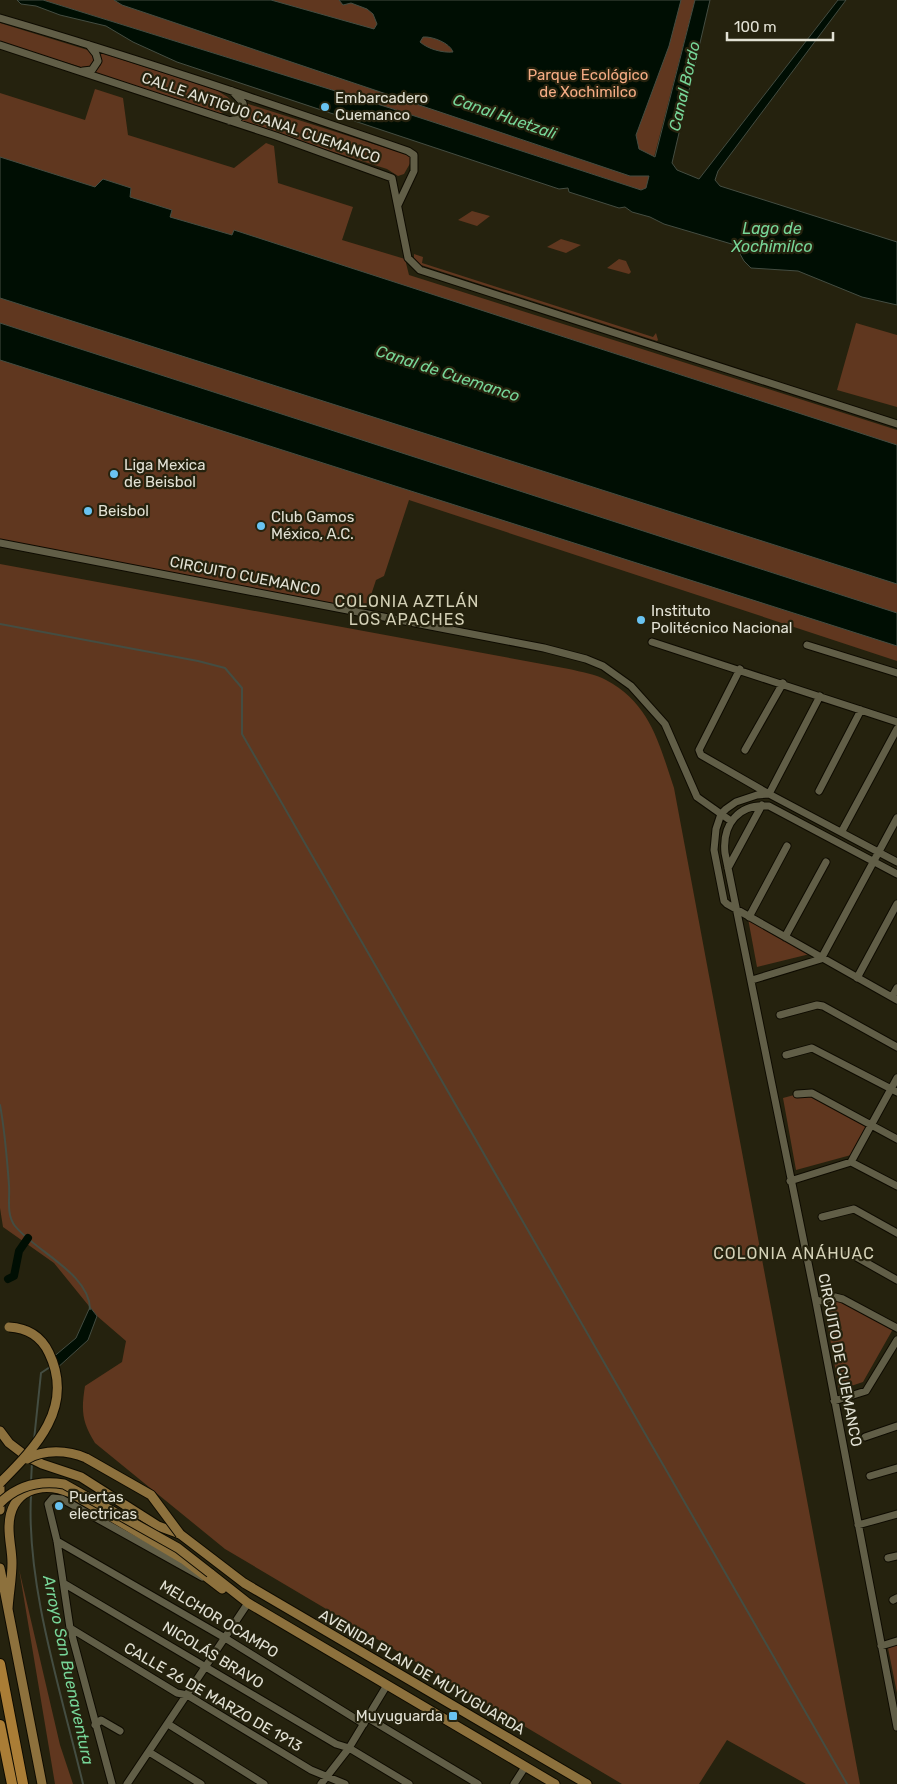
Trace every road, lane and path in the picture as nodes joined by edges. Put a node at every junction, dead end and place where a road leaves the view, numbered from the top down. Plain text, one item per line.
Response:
1 (0, 18) edge
2 (88, 44) junction
3 (0, 45) edge
4 (80, 72) junction
5 (231, 90) junction
6 (229, 121) junction
7 (398, 205) junction
8 (897, 424) edge
9 (0, 543) edge
10 (652, 642) dead end
11 (807, 645) dead end
12 (740, 669) junction
13 (897, 673) edge
14 (783, 683) junction
15 (820, 696) junction
16 (861, 710) junction
17 (897, 722) edge
18 (897, 729) edge
19 (745, 750) dead end
20 (819, 791) dead end
21 (769, 794) junction
22 (762, 805) junction
23 (721, 814) junction
24 (897, 818) edge
25 (731, 821) junction
26 (842, 831) junction
27 (787, 846) dead end
28 (878, 852) junction
29 (873, 860) junction
30 (826, 862) dead end
31 (897, 862) edge
32 (728, 868) junction
33 (897, 874) edge
34 (897, 904) edge
35 (737, 910) junction
36 (749, 917) junction
37 (785, 937) junction
38 (821, 959) junction
39 (857, 978) junction
40 (752, 980) junction
41 (897, 988) edge
42 (894, 999) edge
43 (780, 1015) dead end
44 (897, 1047) edge
45 (786, 1054) dead end
46 (897, 1078) edge
47 (894, 1091) edge
48 (797, 1094) dead end
49 (871, 1125) junction
50 (897, 1138) edge
51 (851, 1162) junction
52 (790, 1181) junction
53 (897, 1186) edge
54 (822, 1217) dead end
55 (897, 1233) edge
56 (828, 1255) dead end
57 (897, 1280) edge
58 (816, 1302) junction
59 (0, 1328) edge
60 (897, 1328) edge
61 (897, 1340) edge
62 (834, 1401) junction
63 (897, 1426) edge
64 (0, 1431) edge
65 (865, 1436) dead end
66 (18, 1464) junction
67 (897, 1468) edge
68 (870, 1476) dead end
69 (0, 1481) edge
70 (0, 1503) edge
71 (0, 1510) edge
72 (897, 1514) edge
73 (858, 1525) junction
74 (180, 1534) junction
75 (57, 1541) junction
76 (897, 1556) edge
77 (888, 1558) dead end
78 (0, 1568) edge
79 (208, 1576) junction
80 (64, 1584) junction
81 (248, 1604) junction
82 (8, 1608) junction
83 (70, 1628) junction
84 (225, 1638) junction
85 (897, 1642) edge
86 (881, 1646) junction
87 (0, 1664) edge
88 (206, 1666) junction
89 (387, 1685) junction
90 (188, 1695) junction
91 (895, 1709) edge
92 (366, 1721) junction
93 (168, 1724) junction
94 (0, 1725) edge
95 (95, 1725) junction
96 (897, 1727) edge
97 (120, 1731) dead end
98 (349, 1748) junction
99 (149, 1752) junction
100 (525, 1767) junction
101 (326, 1777) junction
102 (131, 1783) edge
103 (12, 1784) edge
104 (23, 1784) edge
105 (42, 1784) edge
106 (112, 1784) edge
107 (201, 1784) edge
108 (264, 1784) edge
109 (321, 1784) edge
110 (345, 1784) edge
111 (409, 1784) edge
112 (478, 1784) edge
113 (514, 1784) edge
114 (555, 1784) edge
115 (587, 1784) edge

1 - 2 street, CALLE ANTIGUO CANAL CUEMANCO
2 - 4 street
2 - 5 street, CALLE ANTIGUO CANAL CUEMANCO
3 - 4 street, CALLE ANTIGUO CANAL CUEMANCO
4 - 6 street, CALLE ANTIGUO CANAL CUEMANCO
5 - 6 street
5 - 7 street, CALLE ANTIGUO CANAL CUEMANCO
6 - 7 street, CALLE ANTIGUO CANAL CUEMANCO
7 - 8 street
9 - 23 street, CIRCUITO CUEMANCO
10 - 12 street
11 - 13 street
12 - 14 street
12 - 21 street
14 - 15 street
14 - 19 street
15 - 16 street
15 - 21 street
16 - 17 street
16 - 20 street
18 - 26 street
21 - 23 street
21 - 26 street
22 - 25 street
22 - 29 street
22 - 32 street
23 - 25 street, CIRCUITO CUEMANCO
23 - 35 street, CIRCUITO DE CUEMANCO
24 - 28 street
25 - 32 street, CIRCUITO DE CUEMANCO
26 - 28 street
27 - 36 street
28 - 29 street
28 - 31 street
29 - 33 street
29 - 38 street
30 - 37 street
32 - 35 street, CIRCUITO DE CUEMANCO
34 - 39 street
35 - 36 street
35 - 40 street, CIRCUITO DE CUEMANCO
36 - 37 street
37 - 38 street
38 - 39 street
38 - 40 street
39 - 42 street
40 - 52 street, CIRCUITO DE CUEMANCO
41 - 42 street
43 - 44 street
45 - 47 street
46 - 47 street
47 - 49 street
48 - 49 street
49 - 50 street
49 - 51 street
51 - 52 street
51 - 53 street
52 - 58 street, CIRCUITO DE CUEMANCO
54 - 55 street
56 - 57 street
58 - 60 street
58 - 62 street, CIRCUITO DE CUEMANCO
59 - 66 main road, bridge
61 - 62 street
62 - 73 street, CIRCUITO DE CUEMANCO
63 - 65 street
64 - 74 main road, bridge
66 - 69 main road, bridge
66 - 74 main road, bridge
67 - 68 street
69 - 71 main road
70 - 79 main road, bridge
72 - 73 street
73 - 86 street, CIRCUITO DE CUEMANCO
74 - 115 main road, AVENIDA PLAN DE MUYUGUARDA
75 - 79 street
75 - 80 street
75 - 84 street, MELCHOR OCAMPO
76 - 77 street
78 - 82 main road
79 - 81 main road, AVENIDA PLAN DE MUYUGUARDA
79 - 82 main road
80 - 83 street
80 - 88 street, NICOLÁS BRAVO
81 - 84 street
81 - 89 main road, AVENIDA PLAN DE MUYUGUARDA
82 - 105 main road
83 - 90 street, CALLE 26 DE MARZO DE 1913
83 - 95 street
84 - 88 street
84 - 92 street, MELCHOR OCAMPO
85 - 86 street
86 - 91 street, CIRCUITO DE CUEMANCO
87 - 104 highway
88 - 90 street
88 - 98 street, NICOLÁS BRAVO
89 - 92 street
89 - 100 main road, AVENIDA PLAN DE MUYUGUARDA
90 - 93 street
90 - 101 street, CALLE 26 DE MARZO DE 1913
91 - 96 street, CIRCUITO DE CUEMANCO
92 - 98 street
92 - 112 street, MELCHOR OCAMPO
93 - 99 street
93 - 108 street
94 - 103 highway
95 - 97 street
95 - 106 street
98 - 101 street
98 - 111 street, NICOLÁS BRAVO
99 - 102 street
99 - 107 street
100 - 113 street
100 - 114 main road, AVENIDA PLAN DE MUYUGUARDA
101 - 109 street
101 - 110 street, CALLE 26 DE MARZO DE 1913

